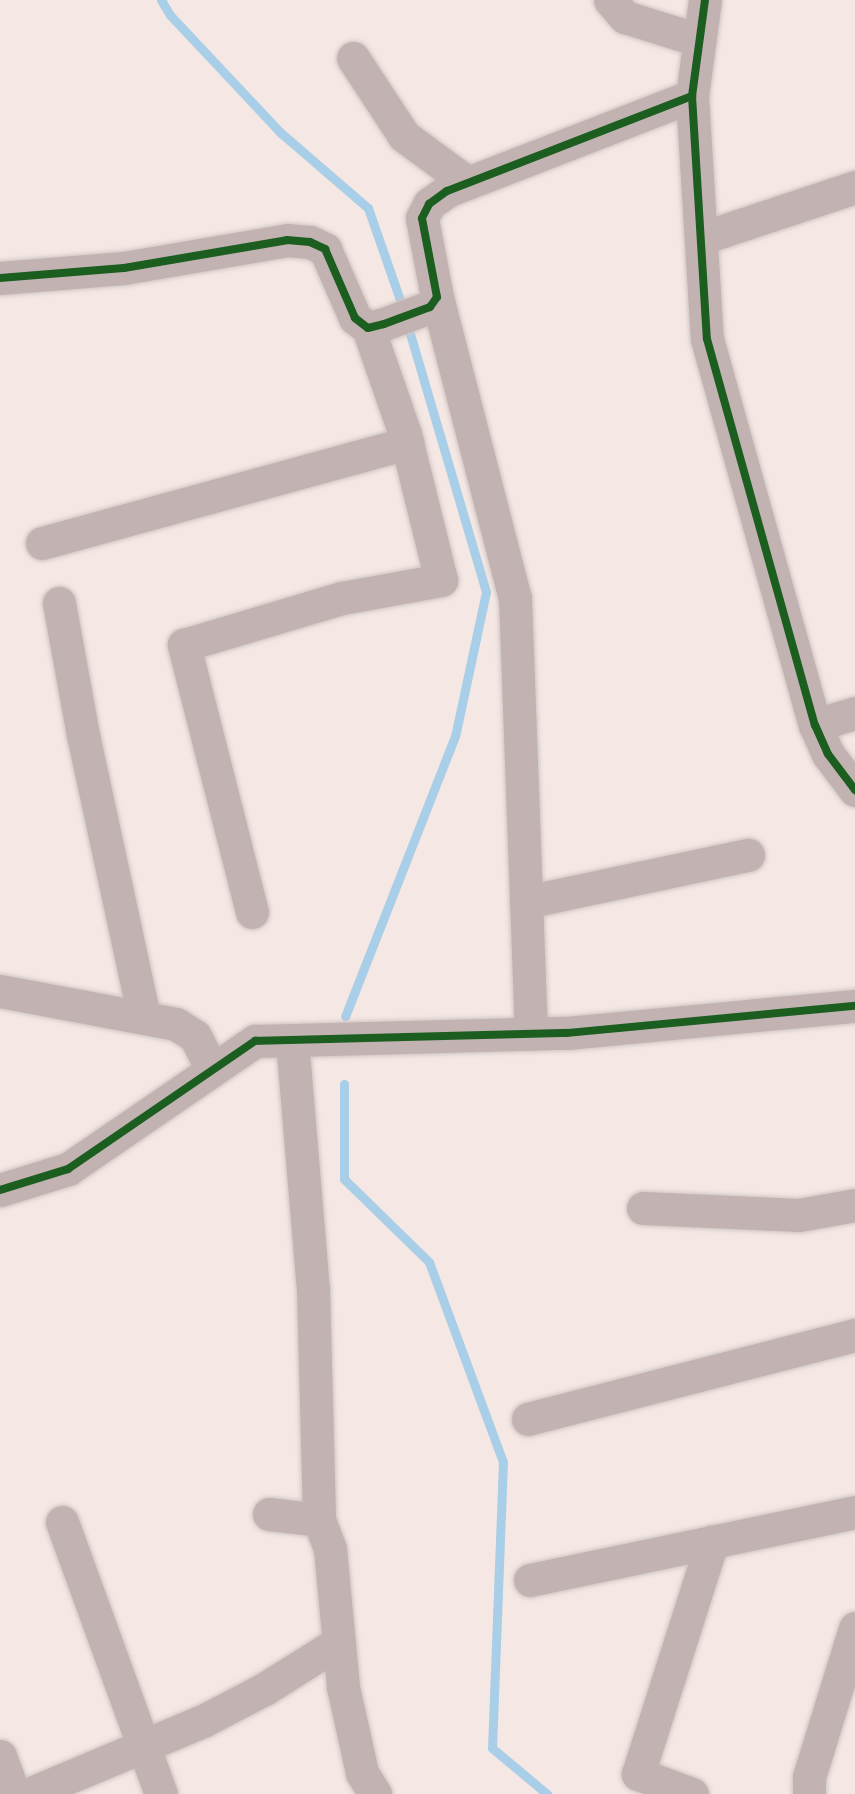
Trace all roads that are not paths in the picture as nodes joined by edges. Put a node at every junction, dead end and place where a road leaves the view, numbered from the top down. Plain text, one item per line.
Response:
1 (610, 0) edge
2 (705, 0) edge
3 (699, 40) junction
4 (353, 58) dead end
5 (692, 96) junction
6 (468, 183) junction
7 (855, 187) edge
8 (702, 238) junction
9 (0, 278) edge
10 (401, 316) junction
11 (408, 443) junction
12 (42, 543) dead end
13 (59, 603) dead end
14 (855, 714) edge
15 (815, 724) junction
16 (855, 790) edge
17 (748, 855) dead end
18 (526, 902) junction
19 (252, 912) dead end
20 (0, 991) edge
21 (855, 1006) edge
22 (144, 1018) junction
23 (531, 1034) junction
24 (292, 1040) junction
25 (212, 1070) junction
26 (0, 1190) edge
27 (855, 1205) edge
28 (643, 1208) dead end
29 (855, 1335) edge
30 (528, 1419) dead end
31 (855, 1512) edge
32 (269, 1514) dead end
33 (319, 1520) junction
34 (62, 1522) dead end
35 (712, 1542) junction
36 (530, 1580) dead end
37 (855, 1628) edge
38 (339, 1642) junction
39 (145, 1746) junction
40 (0, 1756) edge
41 (14, 1794) edge
42 (29, 1794) edge
43 (161, 1794) edge
44 (375, 1794) edge
45 (692, 1794) edge
46 (809, 1794) edge

1 - 3 street
2 - 3 street
3 - 5 street
4 - 6 street
5 - 6 street
5 - 8 street
6 - 10 street
7 - 8 street
8 - 15 street
9 - 10 street
10 - 11 street
10 - 18 street
11 - 12 street
11 - 19 street
13 - 22 street
14 - 15 street
15 - 16 street
17 - 18 street
18 - 23 street
20 - 22 street
21 - 23 street
22 - 25 street
23 - 24 street
24 - 25 street
24 - 33 street
25 - 26 street
27 - 28 street
29 - 30 street
31 - 35 street
32 - 33 street
33 - 38 street
34 - 39 street
35 - 36 street
35 - 45 street
37 - 46 street
38 - 39 street
38 - 44 street
39 - 42 street
39 - 43 street
40 - 41 street

